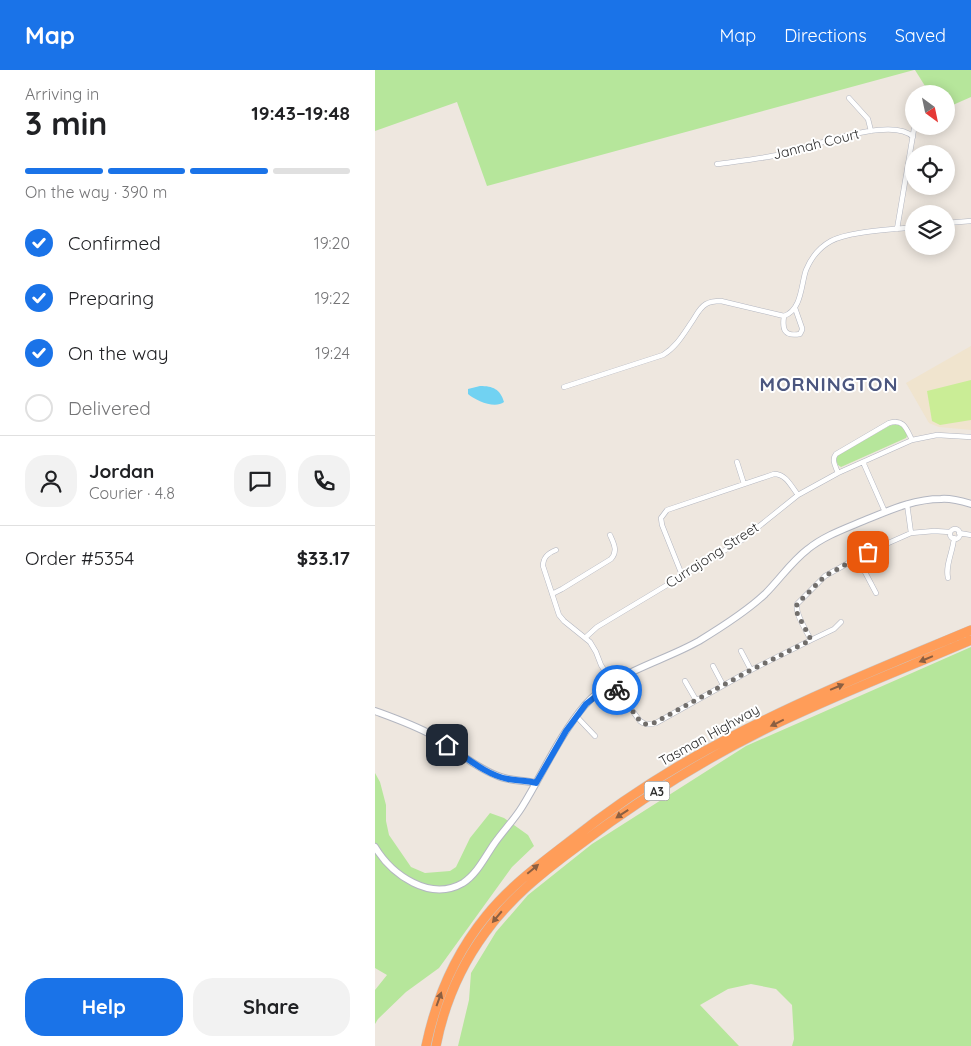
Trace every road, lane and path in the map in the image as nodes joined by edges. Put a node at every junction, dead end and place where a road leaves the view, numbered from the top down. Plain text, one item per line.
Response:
1 (849, 98) dead end
2 (871, 130) junction
3 (913, 135) edge
4 (913, 138) junction
5 (717, 164) dead end
6 (971, 220) edge
7 (955, 223) edge
8 (905, 228) edge
9 (897, 229) junction
10 (795, 308) junction
11 (784, 316) junction
12 (564, 387) dead end
13 (971, 437) edge
14 (912, 440) junction
15 (737, 462) dead end
16 (863, 462) junction
17 (838, 472) junction
18 (744, 484) junction
19 (798, 495) junction
20 (907, 504) junction
21 (971, 504) edge
22 (885, 512) junction
23 (950, 532) junction
24 (911, 533) junction
25 (959, 533) junction
26 (610, 534) dead end
27 (971, 535) edge
28 (954, 538) junction
29 (556, 550) dead end
30 (857, 557) junction
31 (682, 575) junction
32 (948, 578) dead end
33 (876, 593) dead end
34 (551, 594) junction
35 (841, 622) dead end
36 (971, 630) edge
37 (586, 637) junction
38 (811, 640) junction
39 (971, 640) edge
40 (741, 651) dead end
41 (713, 666) dead end
42 (751, 670) junction
43 (685, 682) dead end
44 (613, 683) junction
45 (723, 685) junction
46 (696, 700) junction
47 (375, 712) edge
48 (577, 717) junction
49 (595, 736) dead end
50 (536, 783) junction
51 (375, 847) edge
52 (427, 1046) edge
53 (436, 1046) edge

1 - 2 street
2 - 4 street, Jannah Court
2 - 5 street, Jannah Court
3 - 4 street
4 - 9 street
6 - 7 street
8 - 9 street
9 - 10 street
10 - 11 street
10 - 11 street
11 - 12 street
13 - 14 street, Currajong Street
14 - 16 street, Currajong Street
14 - 17 street
15 - 18 street
16 - 17 street, Currajong Street
16 - 22 street
17 - 19 street, Currajong Street
18 - 19 street
18 - 31 street
19 - 31 street, Currajong Street
20 - 21 main road
20 - 22 main road
20 - 24 street
22 - 44 main road
23 - 24 street
23 - 25 street
23 - 28 street
24 - 30 street
25 - 27 street
25 - 28 street
26 - 34 street
28 - 32 street
29 - 34 street
30 - 33 street
30 - 38 street
31 - 37 street, Currajong Street
34 - 37 street
35 - 38 street
52 -> 36 highway, Tasman Highway / A3
37 - 44 street
38 - 42 street
39 -> 53 highway, Tasman Highway / A3
40 - 42 street
41 - 45 street
42 - 45 street
43 - 46 street
44 - 46 street
44 - 48 main road
45 - 46 street
47 - 50 main road
48 - 49 street
48 - 50 main road
50 - 51 main road

